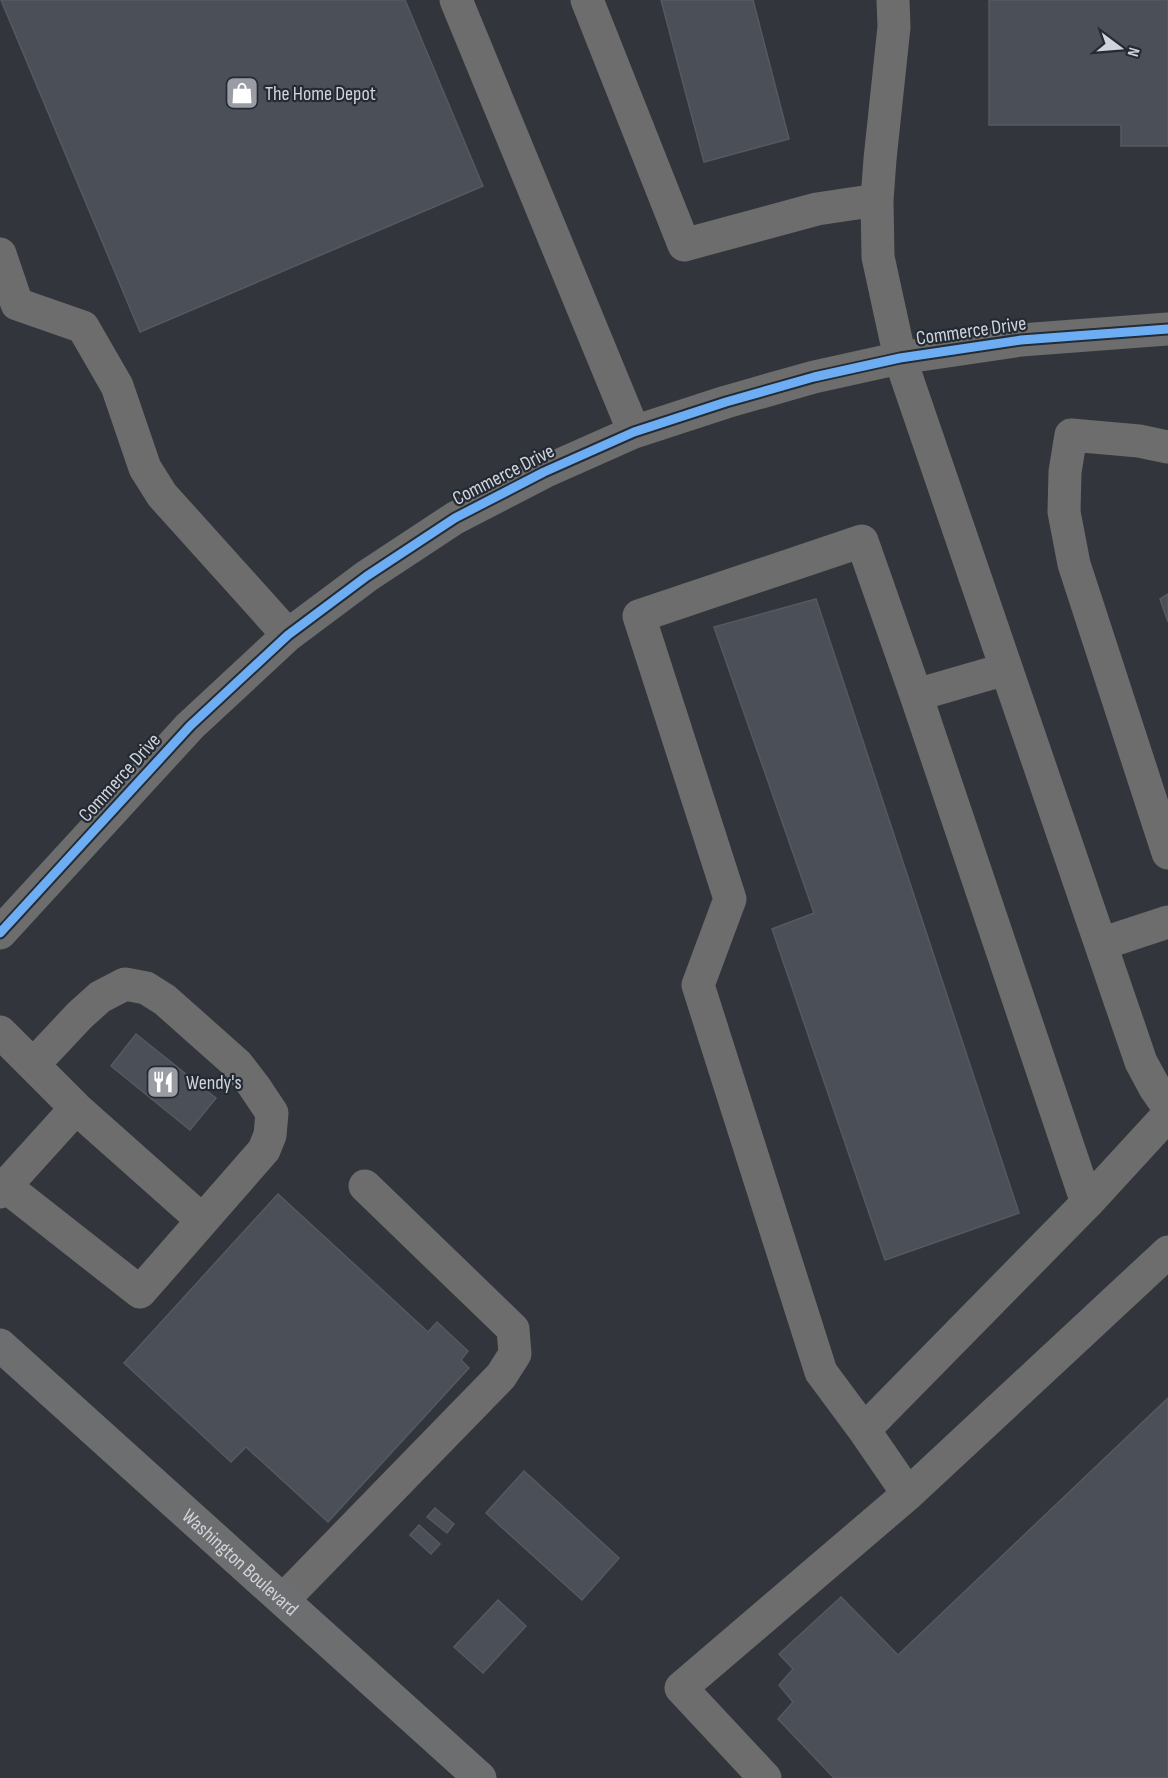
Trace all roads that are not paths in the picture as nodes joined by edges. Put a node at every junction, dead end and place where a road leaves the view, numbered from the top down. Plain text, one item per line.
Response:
1 (456, 0) edge
2 (588, 0) edge
3 (893, 0) edge
4 (877, 200) junction
5 (0, 254) edge
6 (1168, 329) edge
7 (900, 358) junction
8 (634, 432) junction
9 (1168, 447) edge
10 (288, 635) junction
11 (1006, 669) junction
12 (916, 695) junction
13 (1168, 853) edge
14 (1168, 922) edge
15 (0, 933) edge
16 (1101, 944) junction
17 (0, 1032) edge
18 (33, 1065) junction
19 (1168, 1107) edge
20 (76, 1108) junction
21 (1168, 1115) edge
22 (364, 1186) dead end
23 (3, 1189) edge
24 (1087, 1203) junction
25 (202, 1220) junction
26 (1168, 1252) edge
27 (0, 1345) edge
28 (864, 1430) junction
29 (909, 1494) junction
30 (283, 1600) junction
31 (480, 1778) edge
32 (765, 1778) edge

1 - 8 street
2 - 4 street
3 - 4 street
4 - 7 street
5 - 10 street
6 - 7 street, Commerce Drive
7 - 8 street, Commerce Drive
7 - 11 street
8 - 10 street, Commerce Drive
9 - 13 street
10 - 15 street, Commerce Drive
11 - 12 street
11 - 16 street
12 - 24 street
12 - 28 street
14 - 16 street
16 - 19 street
17 - 18 street
18 - 20 street
18 - 25 street
20 - 23 street
20 - 25 street
21 - 24 street
22 - 30 street
23 - 25 street
24 - 28 street
26 - 29 street
27 - 30 main road, Washington Boulevard
28 - 29 street
29 - 32 street
30 - 31 main road, Washington Boulevard

